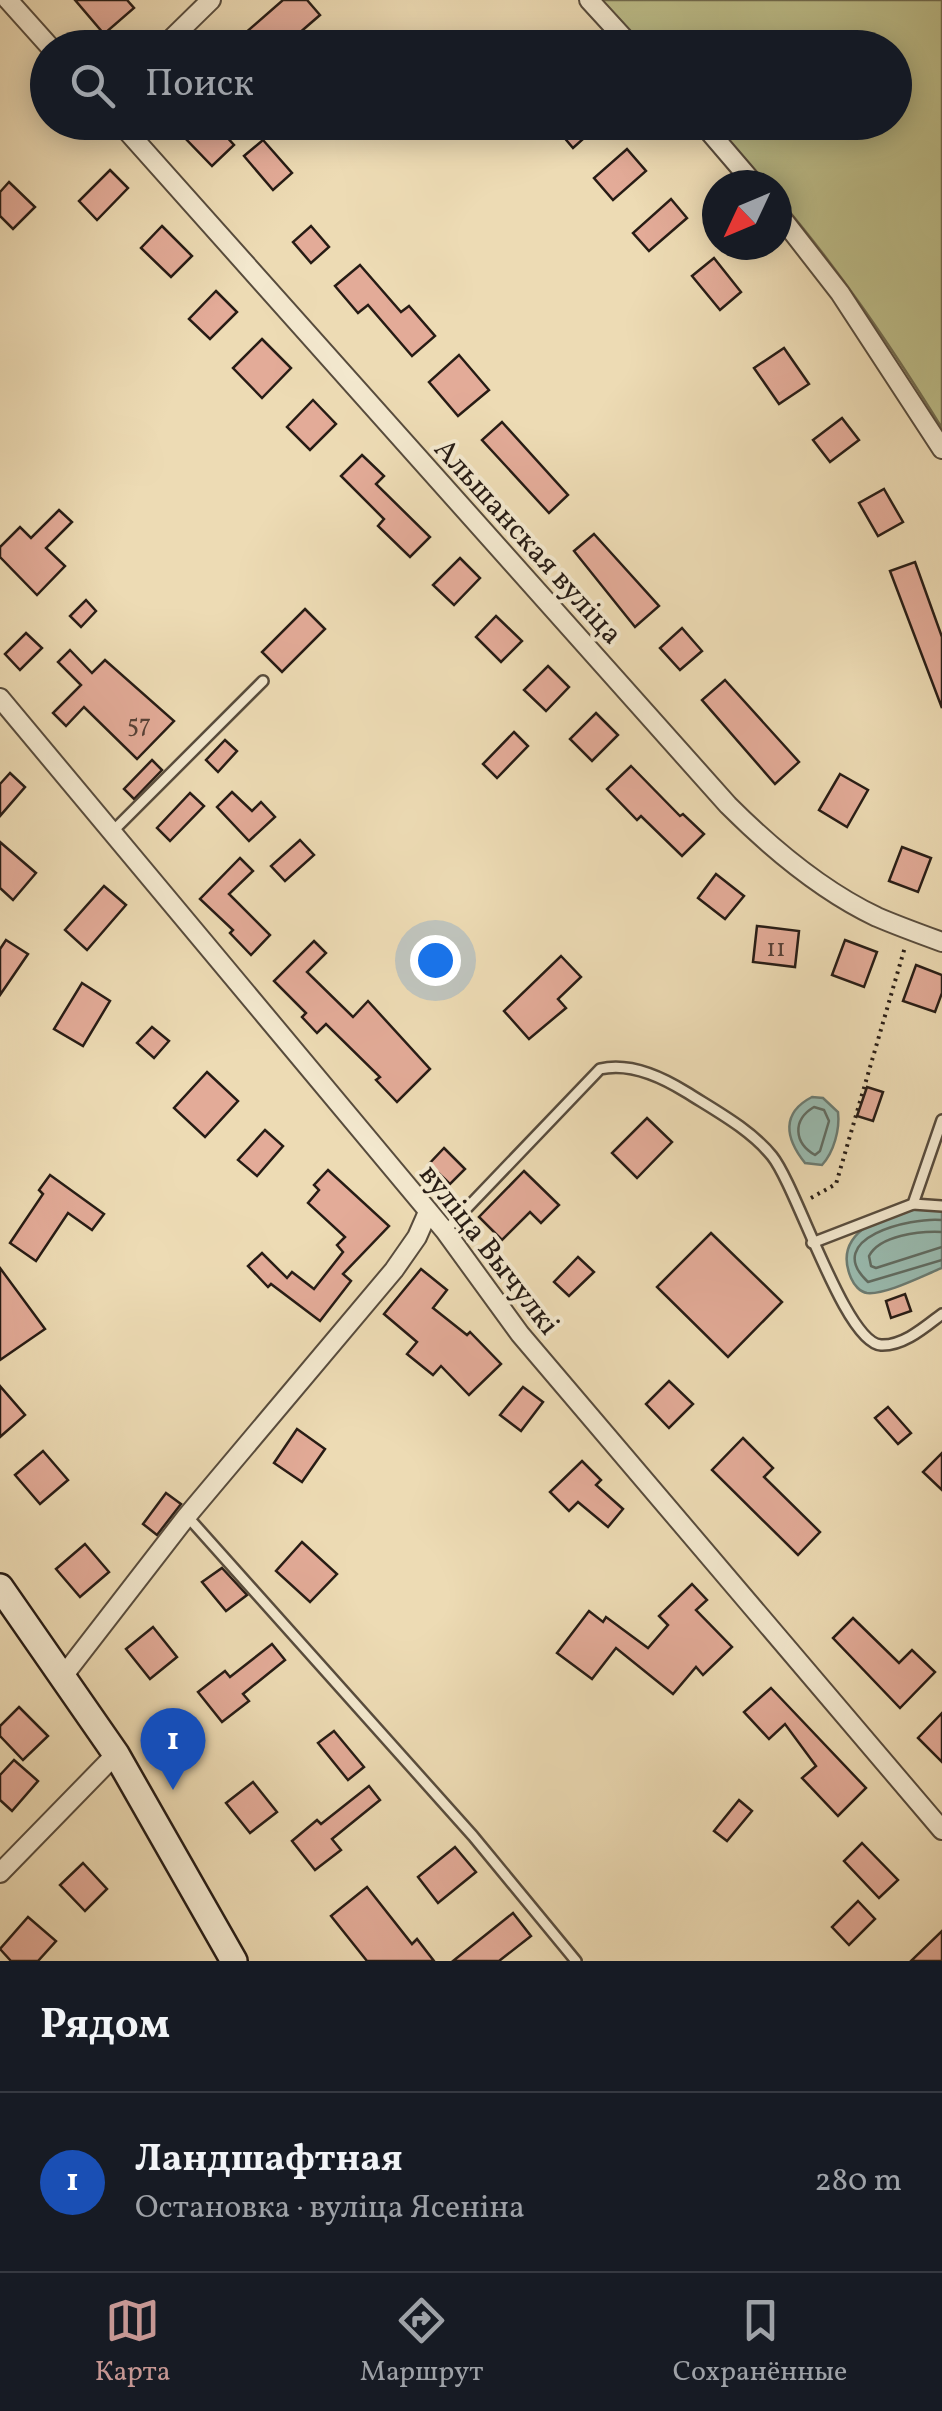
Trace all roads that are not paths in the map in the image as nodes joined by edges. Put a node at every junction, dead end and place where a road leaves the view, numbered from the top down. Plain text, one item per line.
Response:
1 (8, 0) edge
2 (211, 0) edge
3 (589, 0) edge
4 (35, 30) edge
5 (180, 30) edge
6 (616, 30) edge
7 (135, 140) edge
8 (716, 140) edge
9 (741, 170) edge
10 (792, 231) edge
11 (942, 448) edge
12 (263, 682) dead end
13 (0, 698) edge
14 (111, 834) junction
15 (942, 942) edge
16 (942, 1120) edge
17 (913, 1204) junction
18 (942, 1206) edge
19 (428, 1212) junction
20 (445, 1231) junction
21 (812, 1243) junction
22 (942, 1314) edge
23 (187, 1516) junction
24 (0, 1587) edge
25 (64, 1675) junction
26 (116, 1754) junction
27 (942, 1830) edge
28 (0, 1873) edge
29 (234, 1961) edge
30 (576, 1961) edge

1 - 4 street
2 - 5 street
3 - 6 street
7 - 15 street, Альшанская вуліца
8 - 9 street
10 - 11 street
12 - 14 lane
13 - 14 street, вуліца Вычулкі
14 - 19 street, вуліца Вычулкі
16 - 17 lane
17 - 18 lane
17 - 21 lane
19 - 20 street, вуліца Вычулкі
19 - 23 street
20 - 21 lane
20 - 27 street, вуліца Вычулкі
21 - 22 lane
23 - 25 street
23 - 30 lane
24 - 25 street
25 - 26 street
26 - 28 street
26 - 29 street

